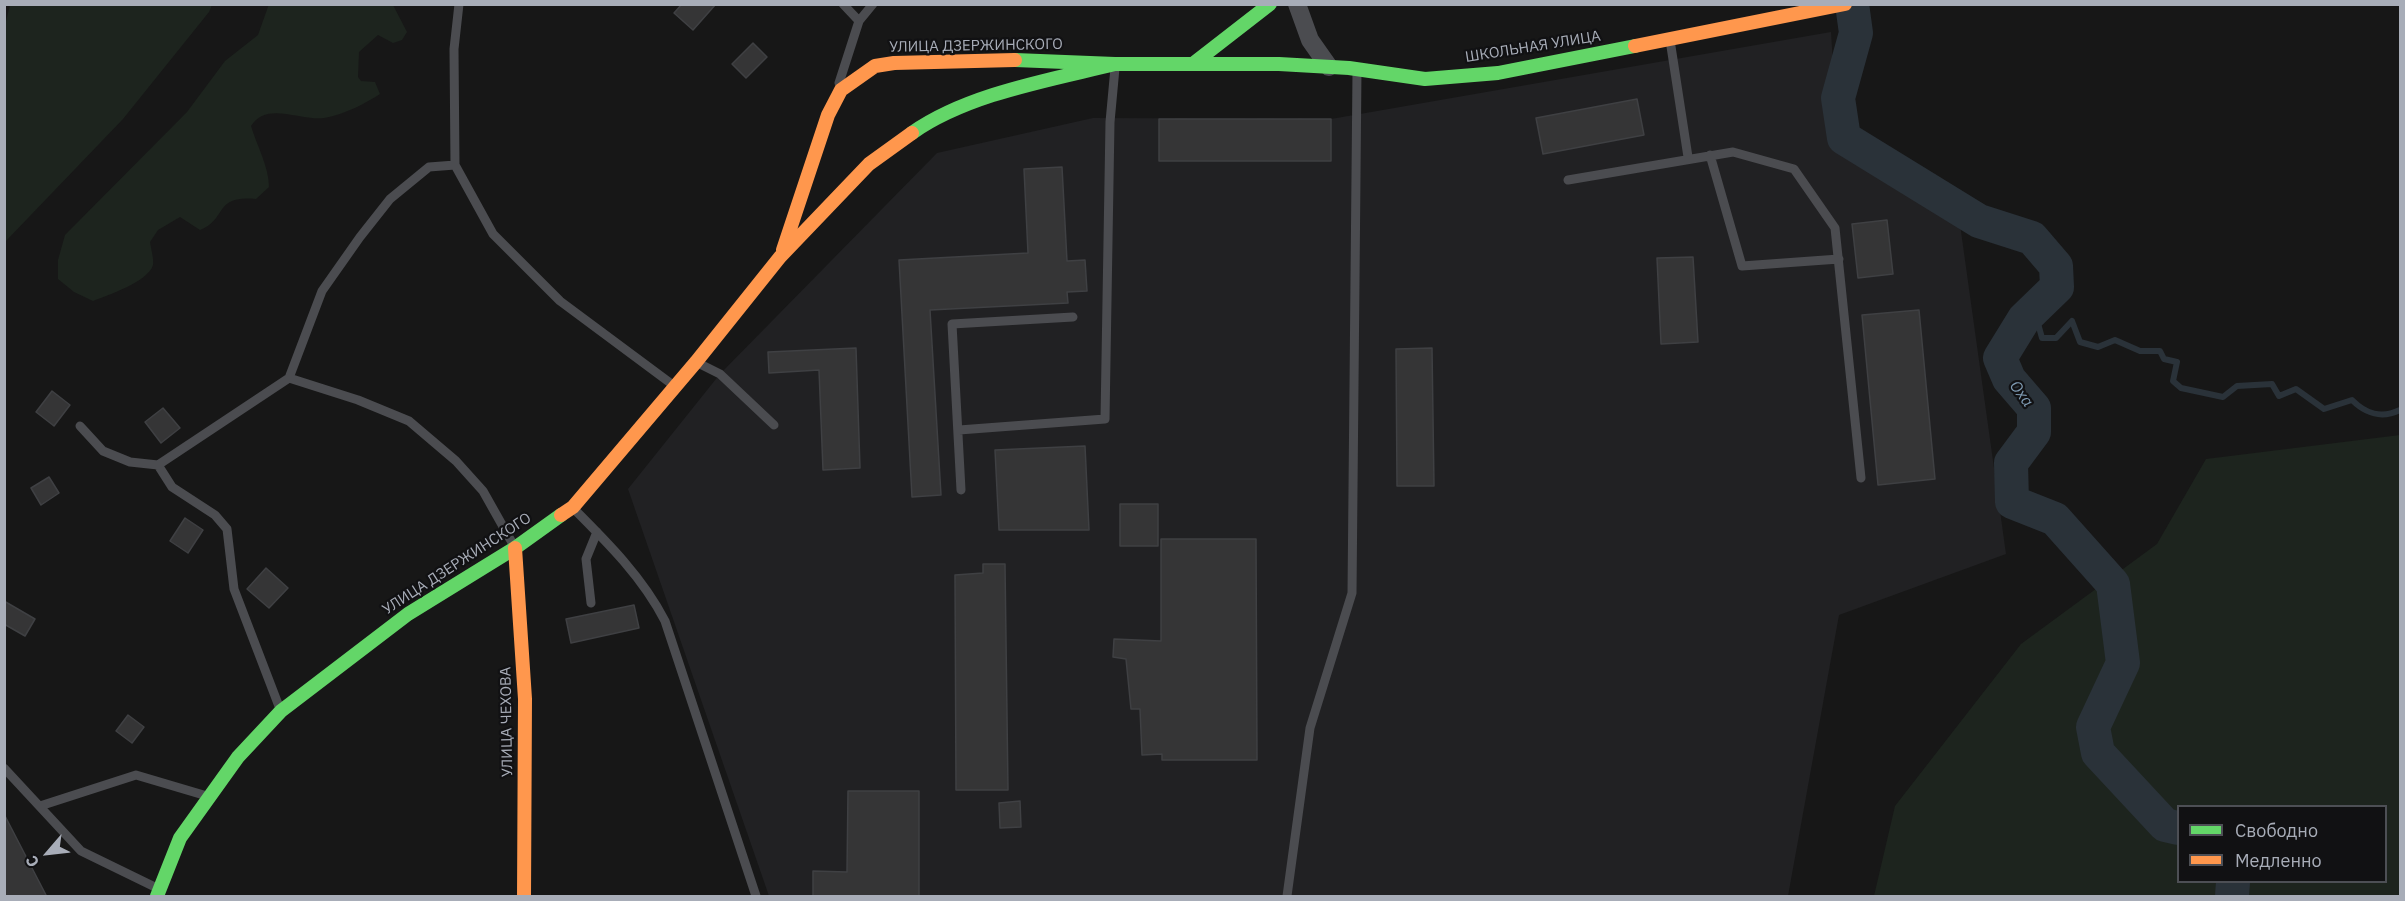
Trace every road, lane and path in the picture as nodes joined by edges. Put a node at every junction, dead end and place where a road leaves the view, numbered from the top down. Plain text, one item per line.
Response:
1 (459, 4) edge
2 (843, 4) edge
3 (873, 4) edge
4 (1270, 4) edge
5 (1297, 4) edge
6 (1845, 4) edge
7 (859, 21) junction
8 (1670, 40) junction
9 (1194, 63) junction
10 (1115, 64) junction
11 (1329, 67) junction
12 (1357, 69) junction
13 (828, 115) junction
14 (1710, 155) junction
15 (1688, 157) junction
16 (455, 165) junction
17 (1568, 180) dead end
18 (780, 257) junction
19 (1839, 259) junction
20 (1073, 317) dead end
21 (696, 362) junction
22 (289, 378) junction
23 (675, 387) junction
24 (774, 425) dead end
25 (80, 426) dead end
26 (959, 430) junction
27 (158, 465) junction
28 (1861, 478) dead end
29 (962, 490) dead end
30 (573, 507) junction
31 (597, 532) junction
32 (516, 548) junction
33 (591, 603) dead end
34 (281, 711) junction
35 (4, 768) edge
36 (209, 797) junction
37 (40, 806) junction
38 (158, 893) edge
39 (524, 897) edge
40 (756, 897) edge
41 (1287, 897) edge

1 - 16 lane
2 - 7 lane
3 - 7 lane
4 - 9 street
5 - 11 street
6 - 8 street, ШКОЛЬНАЯ УЛИЦА
7 - 13 lane
8 - 12 street, ШКОЛЬНАЯ УЛИЦА
8 - 15 lane
9 - 10 street, ШКОЛЬНАЯ УЛИЦА
9 - 11 street, ШКОЛЬНАЯ УЛИЦА
10 - 13 street, УЛИЦА ДЗЕРЖИНСКОГО
10 - 18 street, УЛИЦА ДЗЕРЖИНСКОГО
10 - 26 lane
11 - 12 street, ШКОЛЬНАЯ УЛИЦА
12 - 41 lane
13 - 18 street, УЛИЦА ДЗЕРЖИНСКОГО
14 - 15 lane
14 - 19 lane
14 - 19 lane
15 - 17 lane
16 - 22 lane
16 - 23 lane
18 - 21 street, УЛИЦА ДЗЕРЖИНСКОГО
19 - 28 lane
20 - 26 lane
21 - 23 street, УЛИЦА ДЗЕРЖИНСКОГО
21 - 24 lane
22 - 27 lane
22 - 32 lane
23 - 30 street, УЛИЦА ДЗЕРЖИНСКОГО
25 - 27 lane
26 - 29 lane
27 - 34 lane
30 - 31 lane
30 - 32 street, УЛИЦА ДЗЕРЖИНСКОГО
31 - 33 lane
31 - 40 lane
32 - 34 street, УЛИЦА ДЗЕРЖИНСКОГО
32 - 39 street, УЛИЦА ЧЕХОВА
34 - 36 street, УЛИЦА ДЗЕРЖИНСКОГО
35 - 37 lane
36 - 37 lane
36 - 38 street, УЛИЦА ДЗЕРЖИНСКОГО
37 - 38 lane

